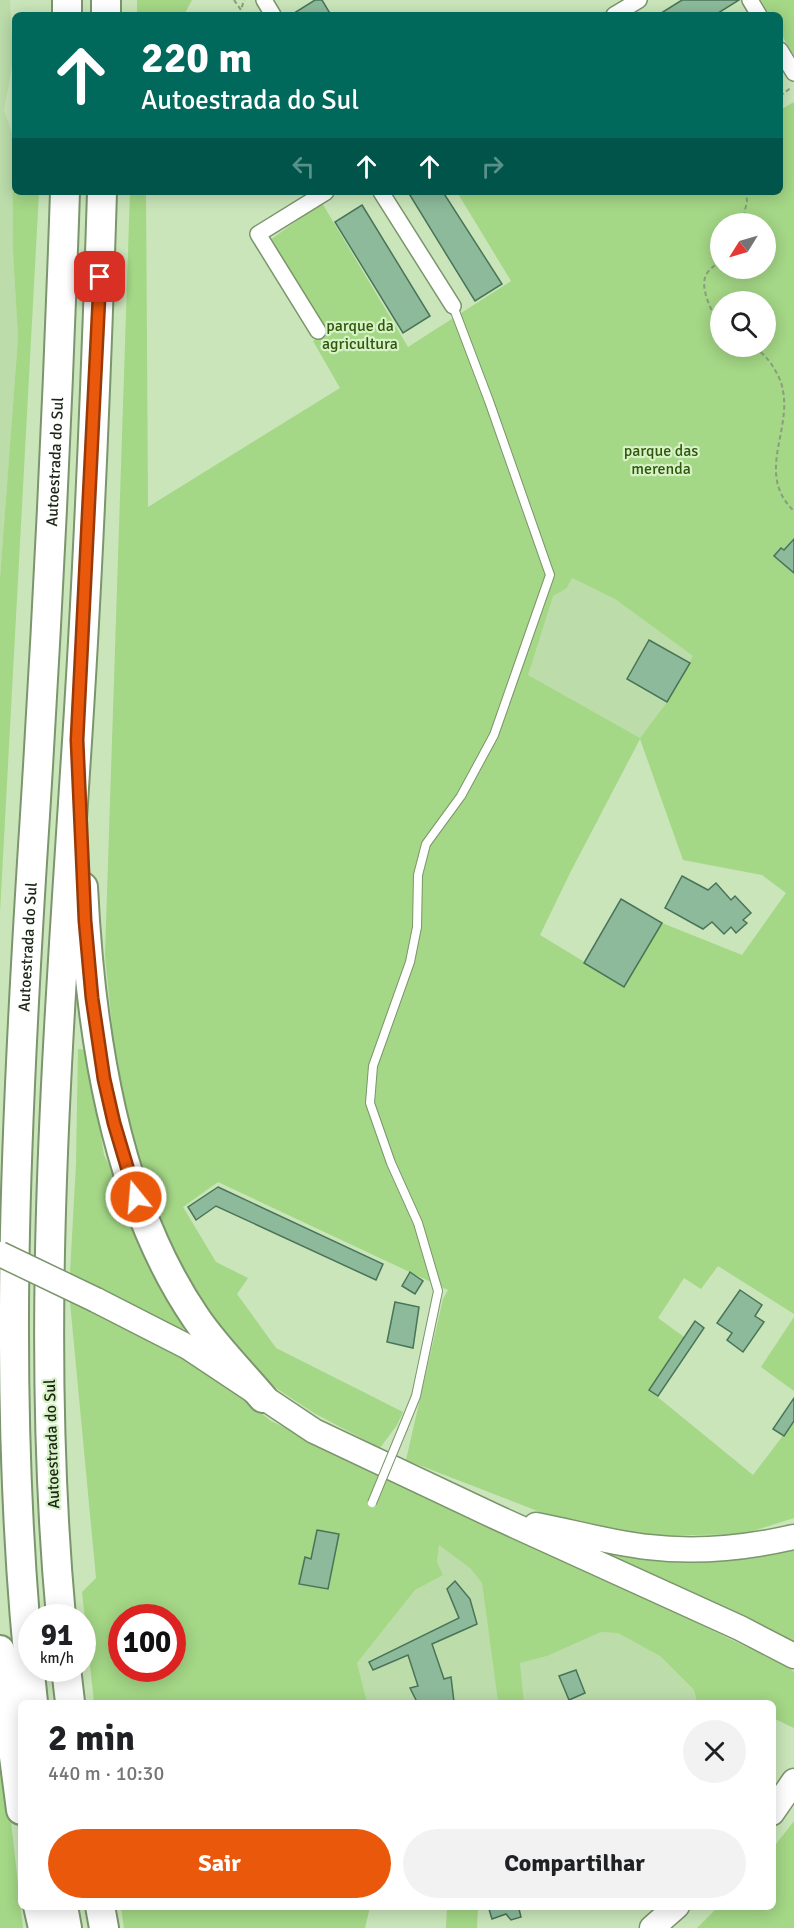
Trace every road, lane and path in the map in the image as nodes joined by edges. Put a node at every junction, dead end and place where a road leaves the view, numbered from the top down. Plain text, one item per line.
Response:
1 (234, 0) edge
2 (244, 0) edge
3 (639, 0) edge
4 (619, 12) edge
5 (783, 55) edge
6 (794, 73) edge
7 (65, 195) edge
8 (102, 195) edge
9 (321, 195) edge
10 (383, 195) edge
11 (746, 195) edge
12 (744, 213) edge
13 (710, 271) edge
14 (710, 304) edge
15 (453, 306) joint
16 (318, 331) dead end
17 (766, 357) edge
18 (794, 511) edge
19 (77, 740) junction
20 (0, 1254) edge
21 (12, 1348) junction
22 (0, 1384) edge
23 (263, 1398) junction
24 (372, 1503) dead end
25 (496, 1517) junction
26 (794, 1537) edge
27 (60, 1604) edge
28 (0, 1650) edge
29 (794, 1656) edge
30 (68, 1682) edge
31 (33, 1700) edge
32 (70, 1700) edge
33 (794, 1781) edge
34 (18, 1787) edge
35 (794, 1793) edge
36 (776, 1807) edge
37 (776, 1818) edge
38 (33, 1910) edge
39 (39, 1910) edge
40 (64, 1910) edge
41 (101, 1910) edge
42 (672, 1910) edge
43 (693, 1910) edge
44 (34, 1928) edge
45 (43, 1928) edge
46 (67, 1928) edge
47 (104, 1928) edge
48 (652, 1928) edge
49 (674, 1928) edge

1 - 2 path
3 - 4 street
5 - 6 street
7 - 21 highway, Autoestrada do Sul
8 - 19 highway, Autoestrada do Sul
9 - 16 street
10 - 15 street
11 - 12 path
13 - 14 path
15 - 24 lane, bridge
17 - 18 path
19 - 23 highway
19 - 27 highway, Autoestrada do Sul
20 - 23 main road, bridge
21 - 22 highway
21 - 31 highway, Autoestrada do Sul
23 - 25 main road
25 - 26 main road
25 - 29 main road
28 - 34 highway
30 - 32 highway
33 - 36 main road
35 - 37 main road
38 - 44 main road
39 - 45 highway
40 - 46 highway
41 - 47 highway
42 - 48 main road
43 - 49 main road

